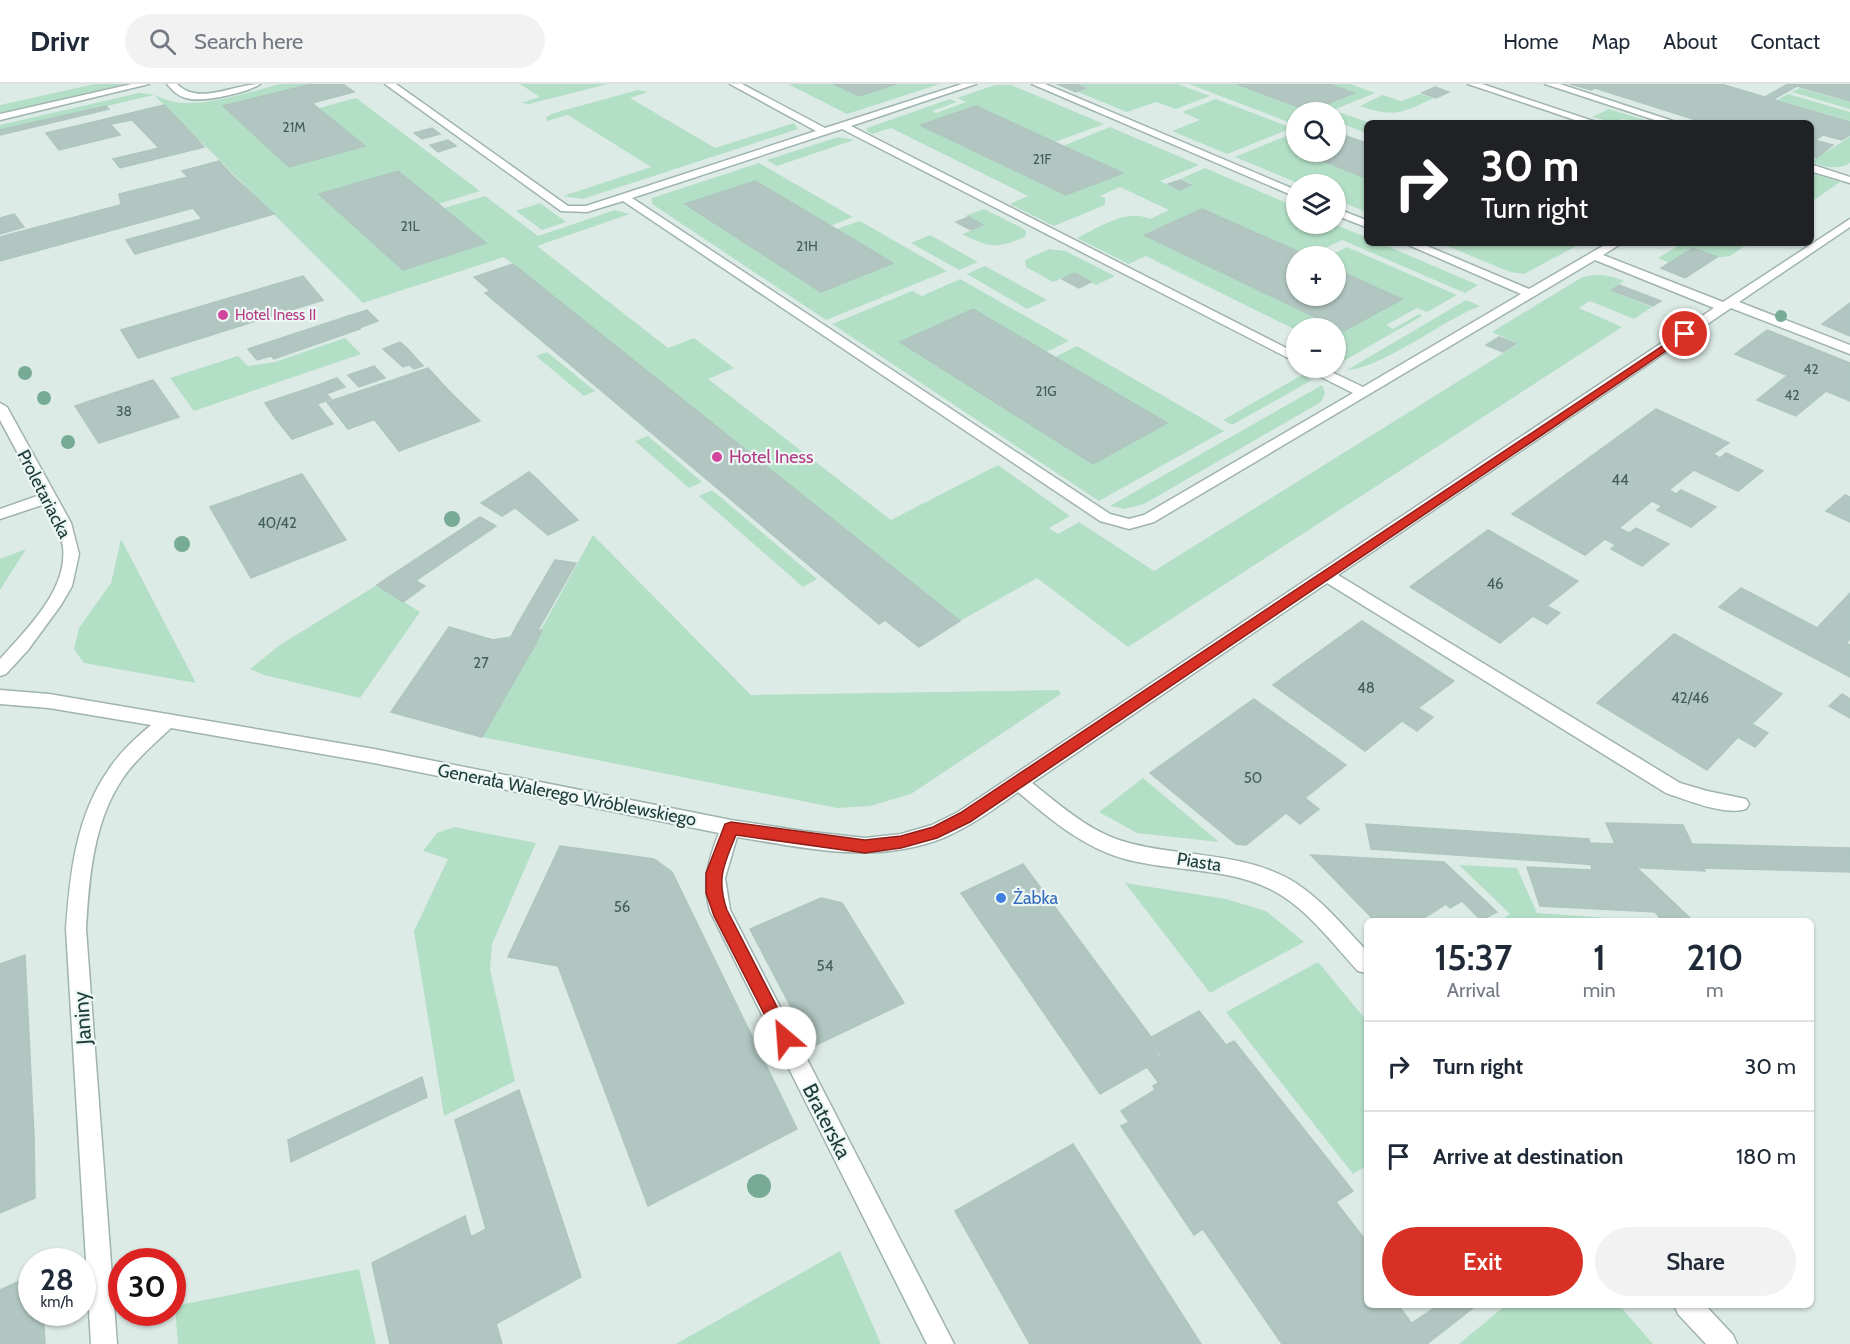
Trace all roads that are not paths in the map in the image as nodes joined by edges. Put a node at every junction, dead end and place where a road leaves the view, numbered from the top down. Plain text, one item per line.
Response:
1 (144, 84) edge
2 (172, 84) edge
3 (255, 84) edge
4 (390, 84) edge
5 (735, 84) edge
6 (971, 84) edge
7 (1037, 84) edge
8 (1473, 84) edge
9 (1550, 84) edge
10 (0, 117) edge
11 (1585, 120) edge
12 (1664, 120) edge
13 (843, 126) junction
14 (825, 132) junction
15 (1814, 168) edge
16 (1850, 180) edge
17 (1286, 190) edge
18 (624, 197) junction
19 (1346, 216) edge
20 (1850, 222) edge
21 (1364, 223) edge
22 (1417, 246) edge
23 (1611, 246) edge
24 (1594, 256) junction
25 (1530, 294) junction
26 (1727, 305) junction
27 (1850, 350) edge
28 (1286, 353) edge
29 (1334, 378) edge
30 (1362, 392) junction
31 (0, 407) edge
32 (47, 498) junction
33 (0, 514) edge
34 (1326, 575) junction
35 (0, 670) edge
36 (0, 697) edge
37 (168, 720) junction
38 (1018, 782) junction
39 (1739, 804) dead end
40 (731, 828) junction
41 (1364, 962) edge
42 (1690, 1308) edge
43 (104, 1344) edge
44 (941, 1344) edge
45 (1724, 1344) edge

1 - 10 street
2 - 3 street
4 - 18 street
5 - 14 street
6 - 13 street
7 - 17 street
8 - 11 street
9 - 12 street
13 - 14 street
13 - 28 street
14 - 18 street
15 - 16 street
18 - 30 street
19 - 21 street
20 - 26 street, Generała Walerego Wróblewskiego
22 - 25 street
23 - 24 street
24 - 25 street
24 - 26 street
25 - 30 street
26 - 27 street
26 - 34 street, Generała Walerego Wróblewskiego
29 - 30 street
31 - 32 street, Proletariacka
32 - 33 street
32 - 35 street, Proletariacka
34 - 38 street, Generała Walerego Wróblewskiego
34 - 39 street
36 - 37 street, Generała Walerego Wróblewskiego
37 - 40 street, Generała Walerego Wróblewskiego
37 - 43 street, Janiny
38 - 40 street, Generała Walerego Wróblewskiego
38 - 41 street, Piasta
40 - 44 street, Braterska
42 - 45 street

